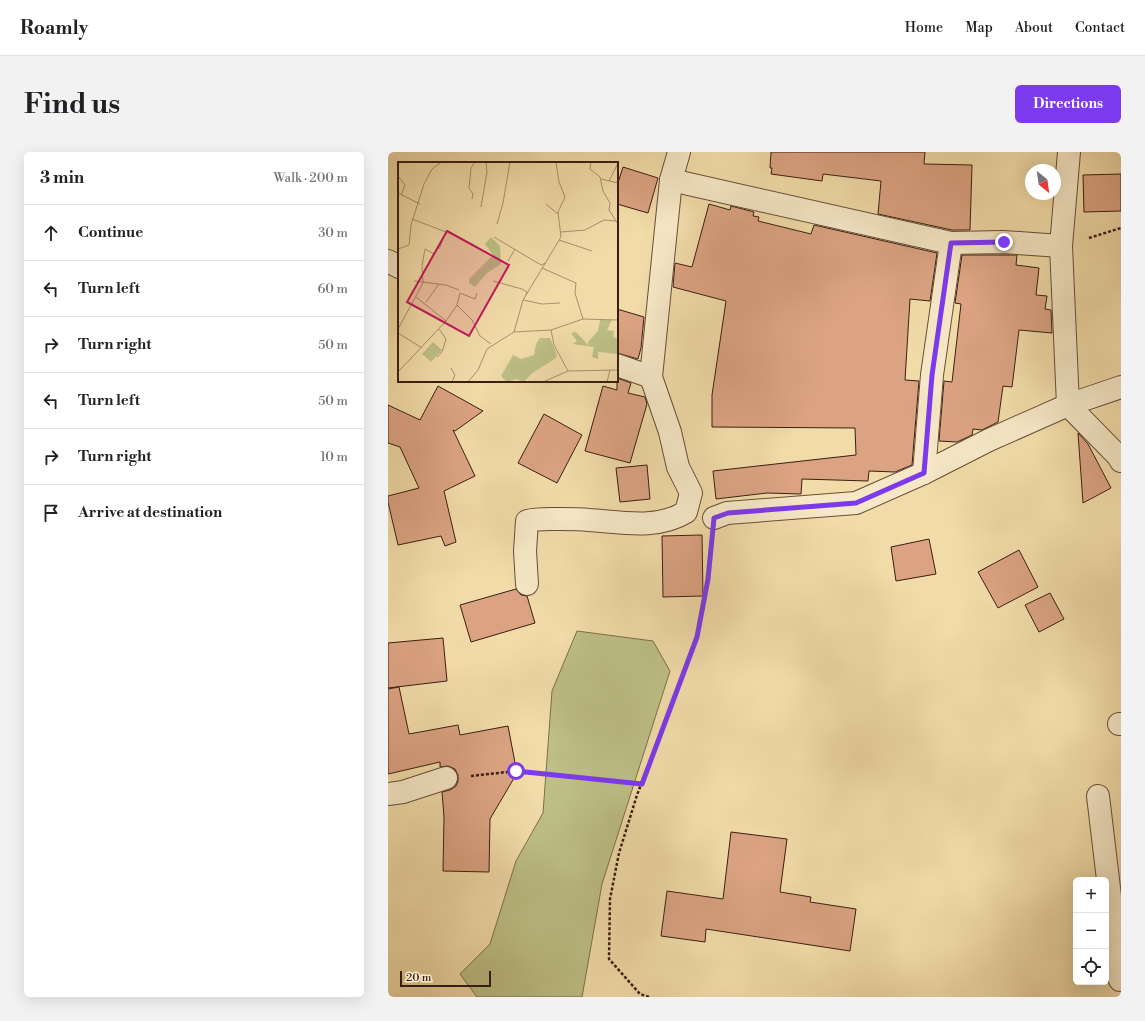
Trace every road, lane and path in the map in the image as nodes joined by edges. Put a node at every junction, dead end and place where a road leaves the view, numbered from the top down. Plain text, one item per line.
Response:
1 (679, 152) edge
2 (1069, 152) edge
3 (671, 180) junction
4 (1121, 228) edge
5 (951, 243) junction
6 (1061, 246) junction
7 (388, 261) edge
8 (398, 266) edge
9 (618, 365) edge
10 (651, 377) junction
11 (1121, 387) edge
12 (1068, 405) junction
13 (1121, 461) edge
14 (924, 473) junction
15 (714, 518) joint
16 (527, 584) dead end
17 (446, 778) joint
18 (642, 784) junction
19 (388, 794) edge
20 (1098, 796) dead end
21 (1121, 979) edge
22 (649, 997) edge

1 - 3 street
2 - 6 street
3 - 5 street
3 - 10 street
4 - 6 path
5 - 6 street
5 - 14 street
6 - 12 street
7 - 8 street
9 - 10 street
10 - 16 street
11 - 12 street
12 - 13 street
12 - 14 street
14 - 15 street
15 - 18 path
17 - 18 path
17 - 19 street
18 - 22 path
20 - 21 street

